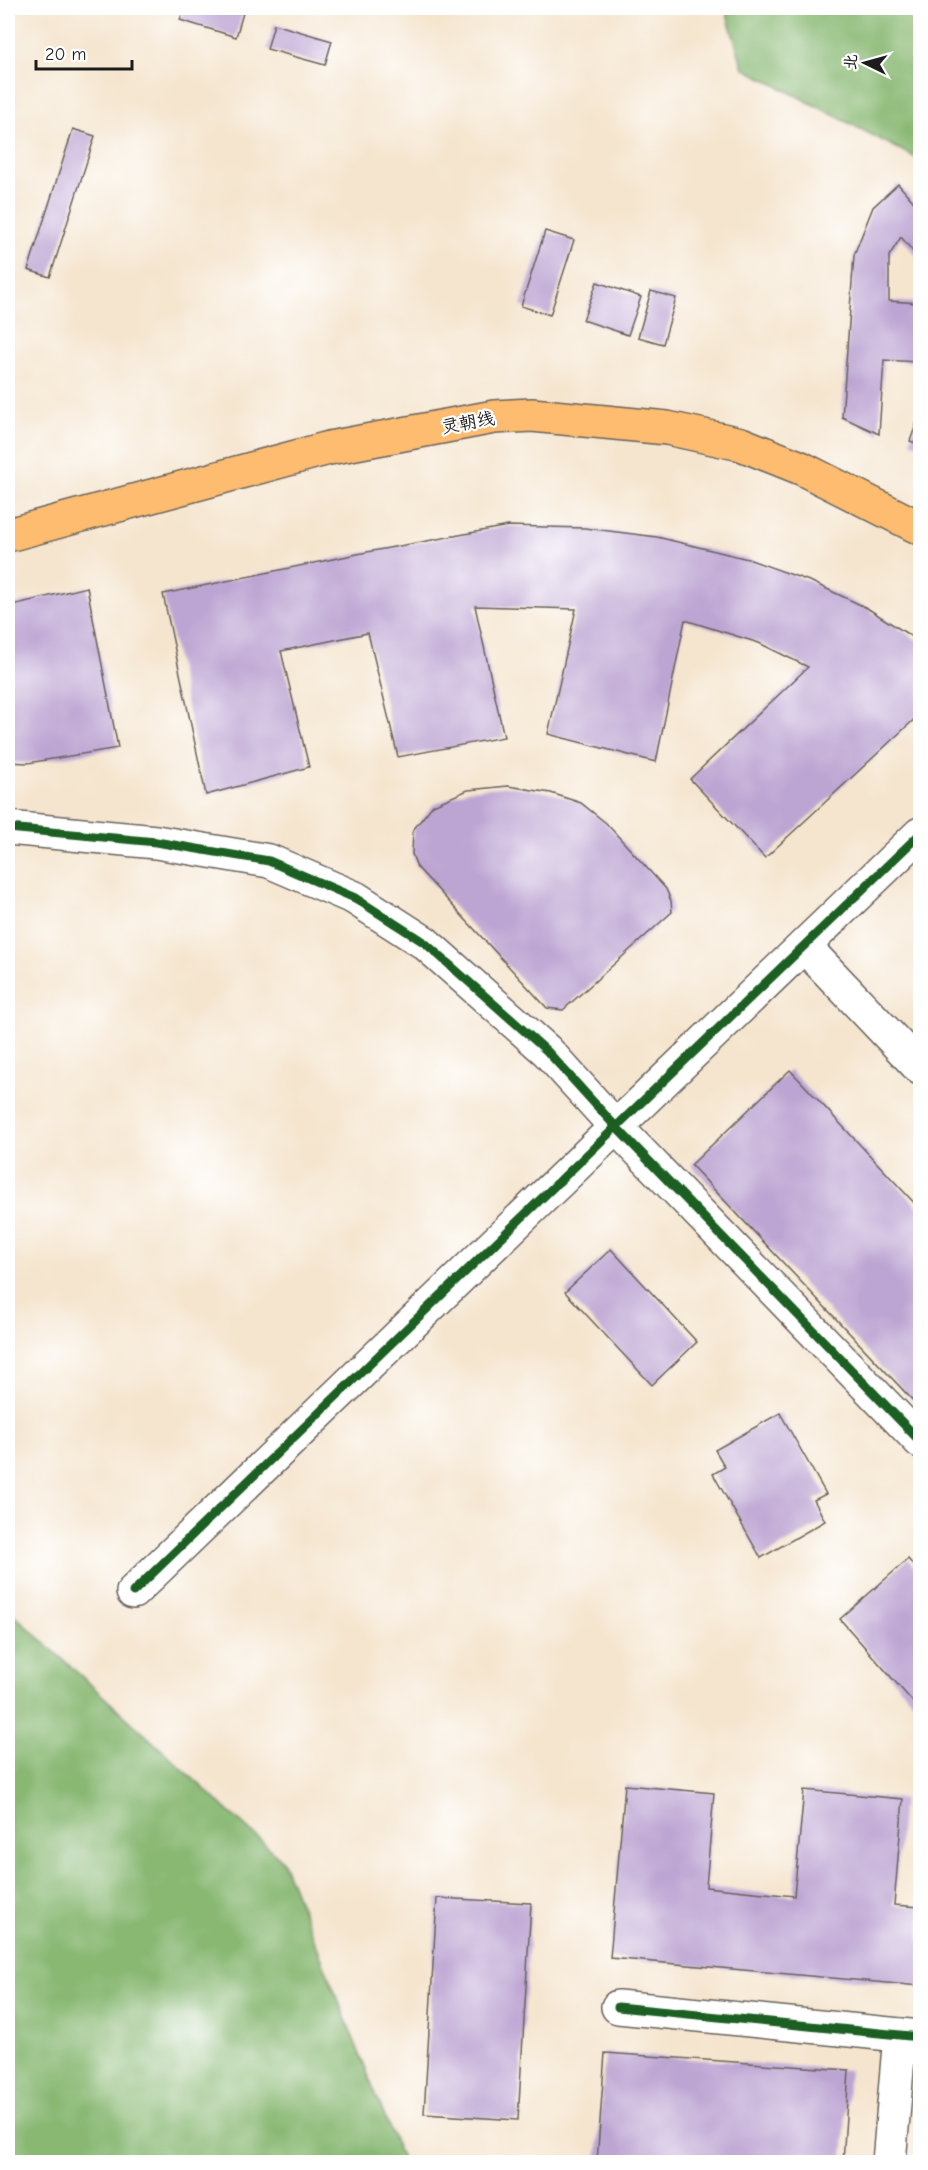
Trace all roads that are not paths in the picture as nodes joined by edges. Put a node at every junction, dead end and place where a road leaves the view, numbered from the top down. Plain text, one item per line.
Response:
1 (921, 528) edge
2 (8, 535) edge
3 (8, 828) edge
4 (921, 834) edge
5 (804, 946) junction
6 (921, 1068) edge
7 (616, 1127) junction
8 (921, 1441) edge
9 (133, 1592) dead end
10 (618, 2007) dead end
11 (910, 2036) edge
12 (889, 2163) edge

1 - 2 main road, 灵朝线
3 - 7 street
4 - 5 street
5 - 6 street
5 - 7 street
7 - 8 street
7 - 9 street
10 - 11 street
11 - 12 street

